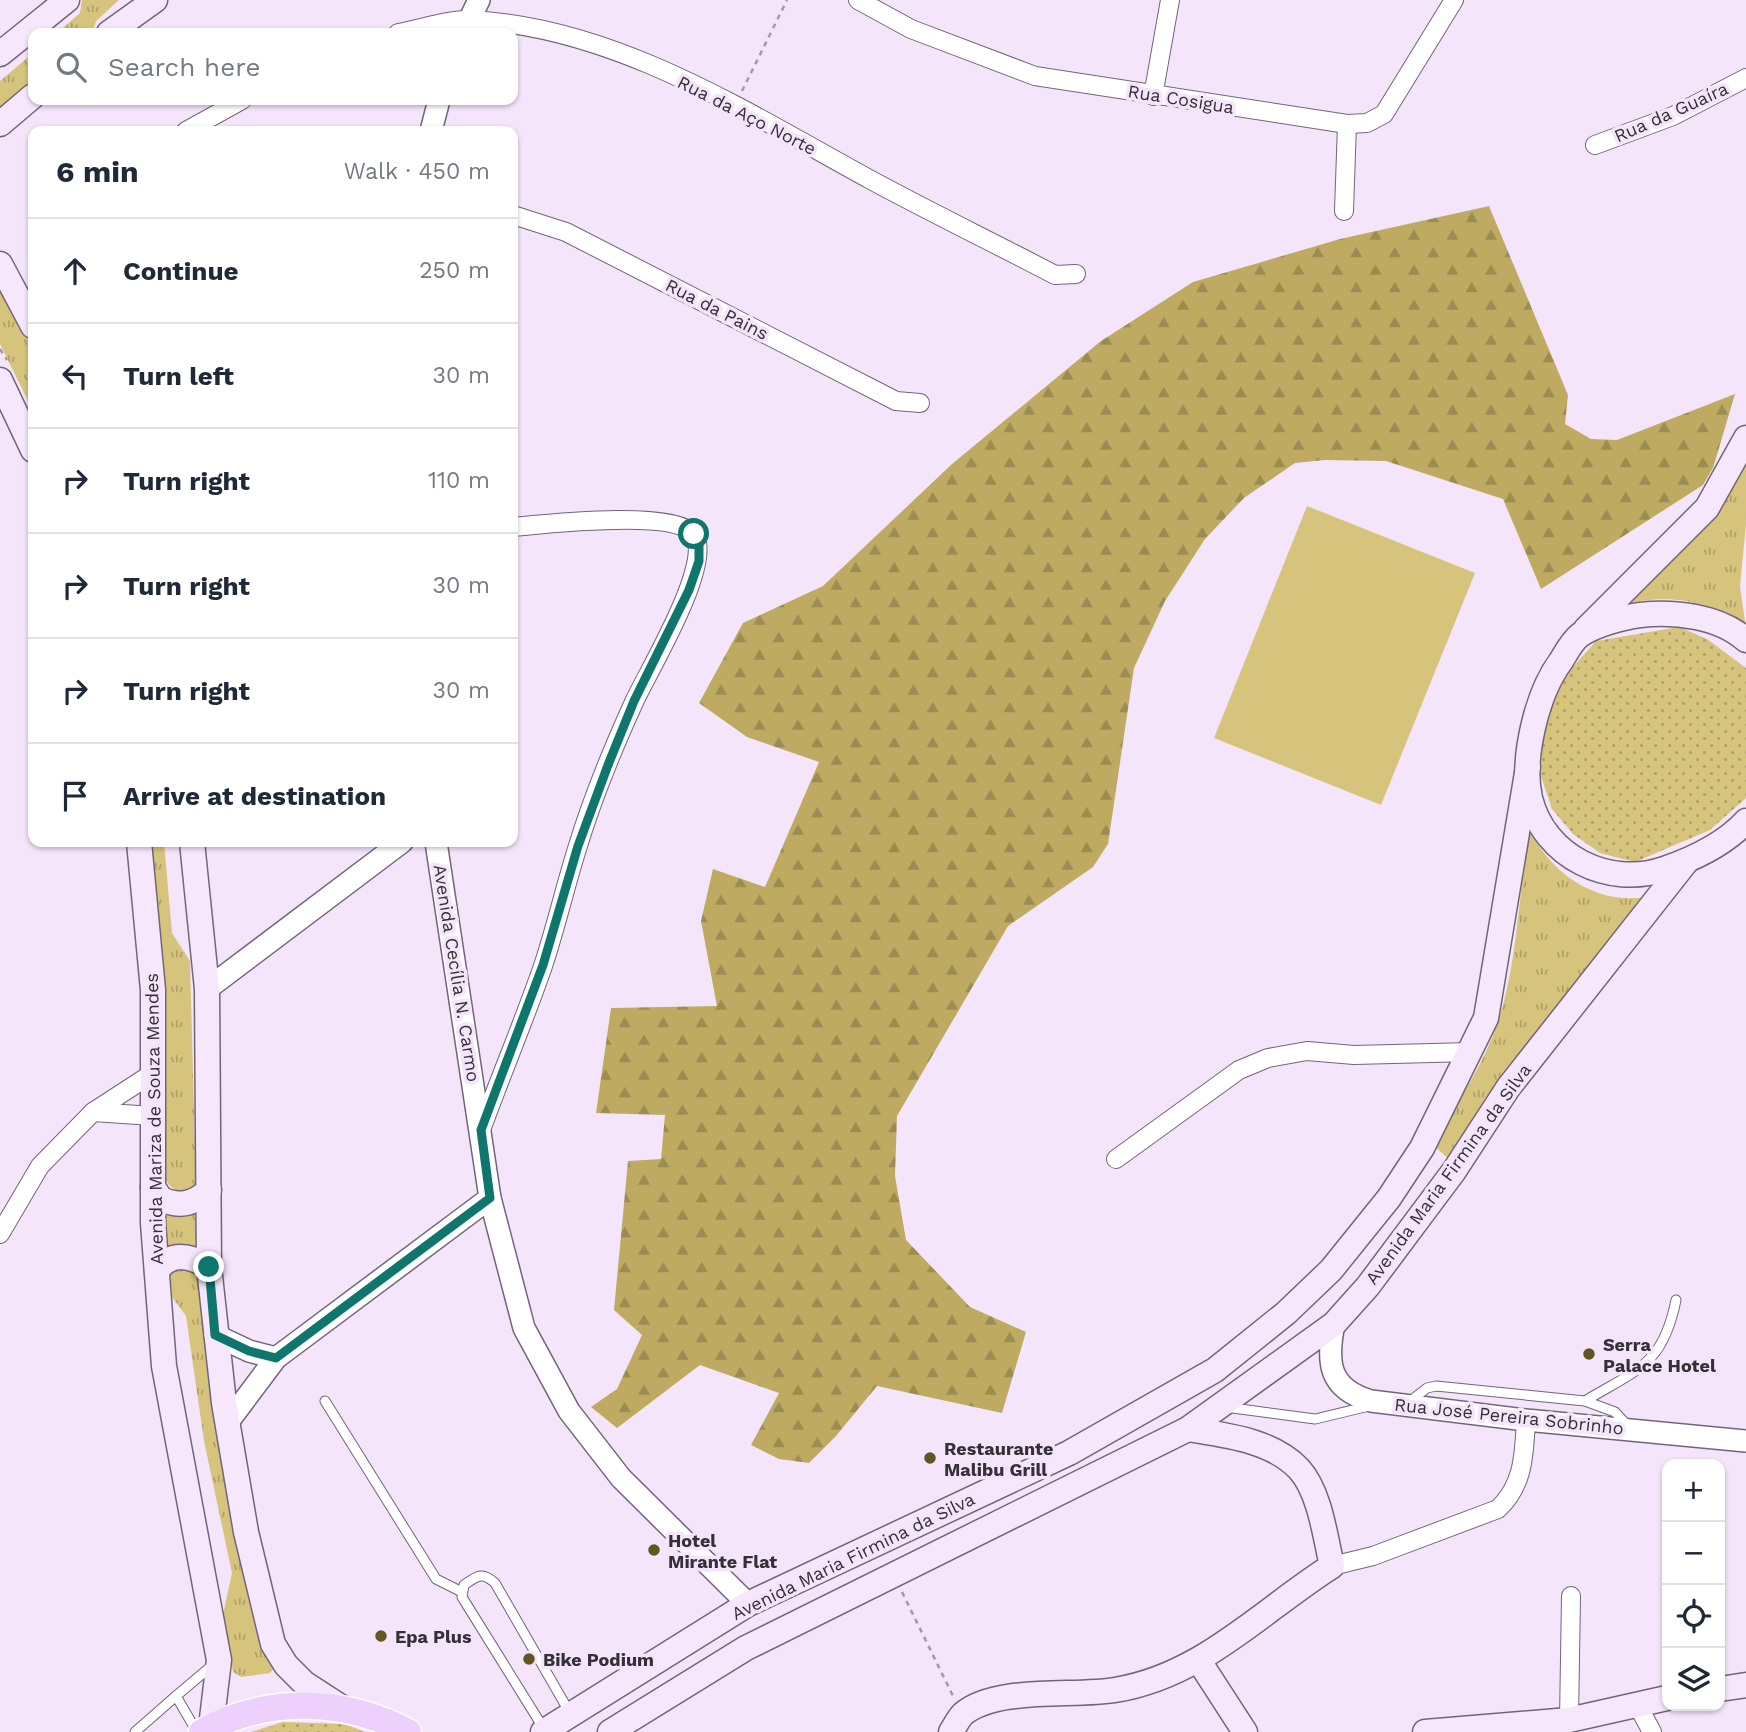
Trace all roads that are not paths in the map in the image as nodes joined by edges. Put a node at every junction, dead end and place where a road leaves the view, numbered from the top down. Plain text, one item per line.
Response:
1 (67, 0) edge
2 (155, 0) edge
3 (479, 0) edge
4 (858, 0) edge
5 (1170, 0) edge
6 (1454, 0) edge
7 (466, 27) edge
8 (32, 28) edge
9 (116, 28) edge
10 (28, 31) edge
11 (0, 54) edge
12 (1746, 78) edge
13 (1153, 96) junction
14 (28, 100) edge
15 (233, 105) edge
16 (438, 105) edge
17 (0, 124) edge
18 (1346, 124) junction
19 (195, 126) edge
20 (432, 126) edge
21 (1595, 145) dead end
22 (1344, 211) dead end
23 (518, 217) edge
24 (0, 264) edge
25 (1076, 274) dead end
26 (28, 317) edge
27 (0, 380) edge
28 (920, 403) dead end
29 (1746, 438) edge
30 (28, 439) edge
31 (518, 527) edge
32 (1579, 635) junction
33 (1746, 640) edge
34 (1528, 767) junction
35 (1743, 828) edge
36 (139, 847) edge
37 (193, 847) edge
38 (395, 847) edge
39 (437, 847) edge
40 (1686, 862) junction
41 (207, 989) junction
42 (1471, 1052) junction
43 (153, 1073) junction
44 (93, 1112) junction
45 (153, 1116) junction
46 (481, 1130) junction
47 (1422, 1148) junction
48 (1116, 1159) dead end
49 (1454, 1171) junction
50 (153, 1187) junction
51 (209, 1190) junction
52 (490, 1198) junction
53 (0, 1234) edge
54 (209, 1267) junction
55 (157, 1271) junction
56 (1676, 1300) dead end
57 (1334, 1324) junction
58 (215, 1335) junction
59 (276, 1358) junction
60 (1215, 1370) junction
61 (325, 1401) dead end
62 (1230, 1401) junction
63 (1585, 1401) junction
64 (1380, 1402) junction
65 (1403, 1406) junction
66 (1526, 1420) junction
67 (228, 1422) junction
68 (1188, 1429) junction
69 (1630, 1429) junction
70 (1746, 1441) edge
71 (1332, 1566) junction
72 (462, 1592) junction
73 (1572, 1595) dead end
74 (738, 1610) junction
75 (746, 1648) junction
76 (219, 1660) junction
77 (1199, 1661) junction
78 (1746, 1685) edge
79 (1725, 1688) edge
80 (610, 1689) junction
81 (176, 1696) junction
82 (1662, 1699) edge
83 (1638, 1706) junction
84 (341, 1707) junction
85 (1569, 1720) junction
86 (576, 1722) edge
87 (957, 1724) edge
88 (618, 1727) edge
89 (203, 1730) edge
90 (544, 1731) edge
91 (135, 1732) edge
92 (408, 1732) edge
93 (1245, 1732) edge
94 (1425, 1732) edge
95 (1651, 1732) edge

1 - 8 main road
2 - 9 main road
3 - 7 street
4 - 13 street, Rua Cosigua
5 - 13 street
6 - 18 street, Rua Cosigua
7 - 25 street, Rua da Aço Norte
10 - 11 main road
12 - 21 street, Rua da Guaíra
13 - 18 street, Rua Cosigua
14 - 17 main road
15 - 19 street
16 - 20 street
18 - 22 street
23 - 28 street, Rua da Pains
24 - 26 main road
27 - 30 main road
29 - 32 main road
31 - 46 street
32 - 33 main road
32 - 34 main road
34 - 40 main road
34 - 42 main road, Avenida Maria Firmina da Silva
35 - 40 main road
36 - 43 main road, Avenida Mariza de Souza Mendes
37 - 41 main road
38 - 41 street
39 - 46 street, Avenida Cecília N. Carmo
40 - 49 main road, Avenida Maria Firmina da Silva
41 - 51 main road
42 - 47 main road, Avenida Maria Firmina da Silva
42 - 48 street
43 - 44 street
43 - 45 main road, Avenida Mariza de Souza Mendes
44 - 45 street
44 - 53 street
45 - 50 main road, Avenida Mariza de Souza Mendes
46 - 52 street, Avenida Cecília N. Carmo
47 - 49 main road
47 - 60 main road, Avenida Maria Firmina da Silva
49 - 57 main road, Avenida Maria Firmina da Silva
50 - 51 main road
50 - 55 main road, Avenida Mariza de Souza Mendes
51 - 54 main road
52 - 59 street
52 - 74 street, Avenida Cecília N. Carmo
54 - 55 main road
54 - 58 main road
55 - 76 main road, Avenida Mariza de Souza Mendes
56 - 63 lane
57 - 62 main road, Avenida Maria Firmina da Silva
57 - 64 street, Rua José Pereira Sobrinho
58 - 59 street
58 - 67 main road
59 - 67 street
60 - 62 main road
60 - 74 main road, Avenida Maria Firmina da Silva
61 - 72 lane
62 - 64 lane
62 - 68 main road, Avenida Maria Firmina da Silva
63 - 65 lane
63 - 69 lane
64 - 65 street, Rua José Pereira Sobrinho
65 - 66 street, Rua José Pereira Sobrinho
66 - 69 street, Rua José Pereira Sobrinho
66 - 71 street
67 - 84 main road
68 - 71 main road
68 - 75 main road, Avenida Maria Firmina da Silva
69 - 70 street, Rua José Pereira Sobrinho
71 - 77 main road
72 - 86 lane
72 - 90 lane
73 - 85 street
74 - 75 main road
74 - 80 main road, Avenida Maria Firmina da Silva
75 - 88 main road, Avenida Maria Firmina da Silva
76 - 81 lane
76 - 89 main road, Avenida Mariza de Souza Mendes
77 - 87 main road
77 - 93 main road
78 - 79 main road
80 - 86 main road, Avenida Maria Firmina da Silva
80 - 88 main road
81 - 89 lane
81 - 91 lane
82 - 83 main road
83 - 85 main road
83 - 95 street
84 - 89 main road
84 - 92 main road
85 - 94 main road
86 - 90 main road, Avenida Maria Firmina da Silva

